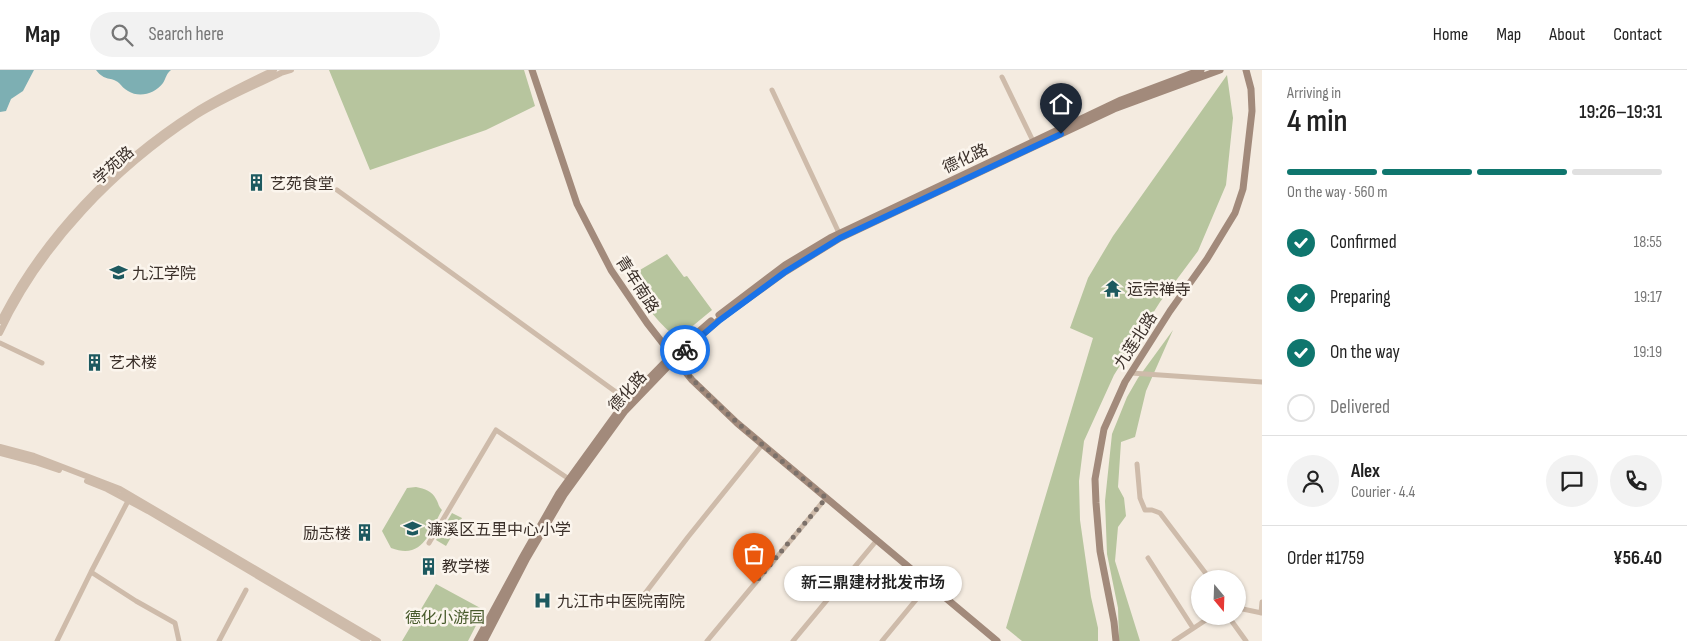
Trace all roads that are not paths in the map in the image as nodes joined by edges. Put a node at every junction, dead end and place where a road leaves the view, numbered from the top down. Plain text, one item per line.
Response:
1 (274, 70) edge
2 (291, 70) edge
3 (532, 70) edge
4 (1201, 70) edge
5 (1220, 70) edge
6 (1246, 70) edge
7 (1002, 77) dead end
8 (772, 90) dead end
9 (1033, 141) junction
10 (337, 190) dead end
11 (839, 233) junction
12 (0, 321) edge
13 (0, 334) edge
14 (0, 343) edge
15 (674, 357) junction
16 (42, 363) dead end
17 (1131, 372) junction
18 (1262, 382) edge
19 (627, 400) junction
20 (762, 445) junction
21 (0, 447) edge
22 (0, 454) edge
23 (1138, 464) dead end
24 (569, 479) junction
25 (826, 498) junction
26 (128, 501) junction
27 (877, 540) junction
28 (428, 543) dead end
29 (1148, 558) dead end
30 (1203, 570) edge
31 (91, 572) junction
32 (929, 584) junction
33 (246, 590) dead end
34 (643, 596) dead end
35 (1262, 602) edge
36 (1246, 610) edge
37 (1262, 613) edge
38 (1198, 625) edge
39 (1234, 625) edge
40 (1193, 628) junction
41 (58, 641) edge
42 (179, 641) edge
43 (219, 641) edge
44 (367, 641) edge
45 (378, 641) edge
46 (477, 641) edge
47 (484, 641) edge
48 (706, 641) edge
49 (793, 641) edge
50 (882, 641) edge
51 (997, 641) edge
52 (1116, 641) edge
53 (1174, 641) edge
54 (1246, 641) edge

1 - 12 street, 学苑路
2 - 13 street, 学苑路
3 - 15 main road, 青年南路
4 - 9 main road, 德化路
5 - 15 main road, 德化路
6 - 17 main road, 九莲北路
7 - 9 street
8 - 11 street
9 - 11 main road, 德化路
10 - 19 street
11 - 15 main road, 德化路
14 - 16 street
15 - 19 main road, 德化路
15 - 20 main road, 青年南路
15 - 47 main road, 德化路
17 - 18 street
17 - 52 main road, 九莲北路
19 - 24 main road, 德化路
20 - 25 main road, 青年南路
20 - 34 street
21 - 45 street
22 - 26 street
23 - 30 street
24 - 28 street
24 - 46 main road, 德化路
25 - 27 main road, 青年南路
25 - 48 street
26 - 31 street
26 - 44 street
27 - 32 main road, 青年南路
27 - 49 street
29 - 40 street
31 - 41 street
31 - 42 street
32 - 50 street
32 - 51 main road, 青年南路
33 - 43 street
35 - 37 street
36 - 37 street
38 - 40 street
39 - 54 street
40 - 53 street

